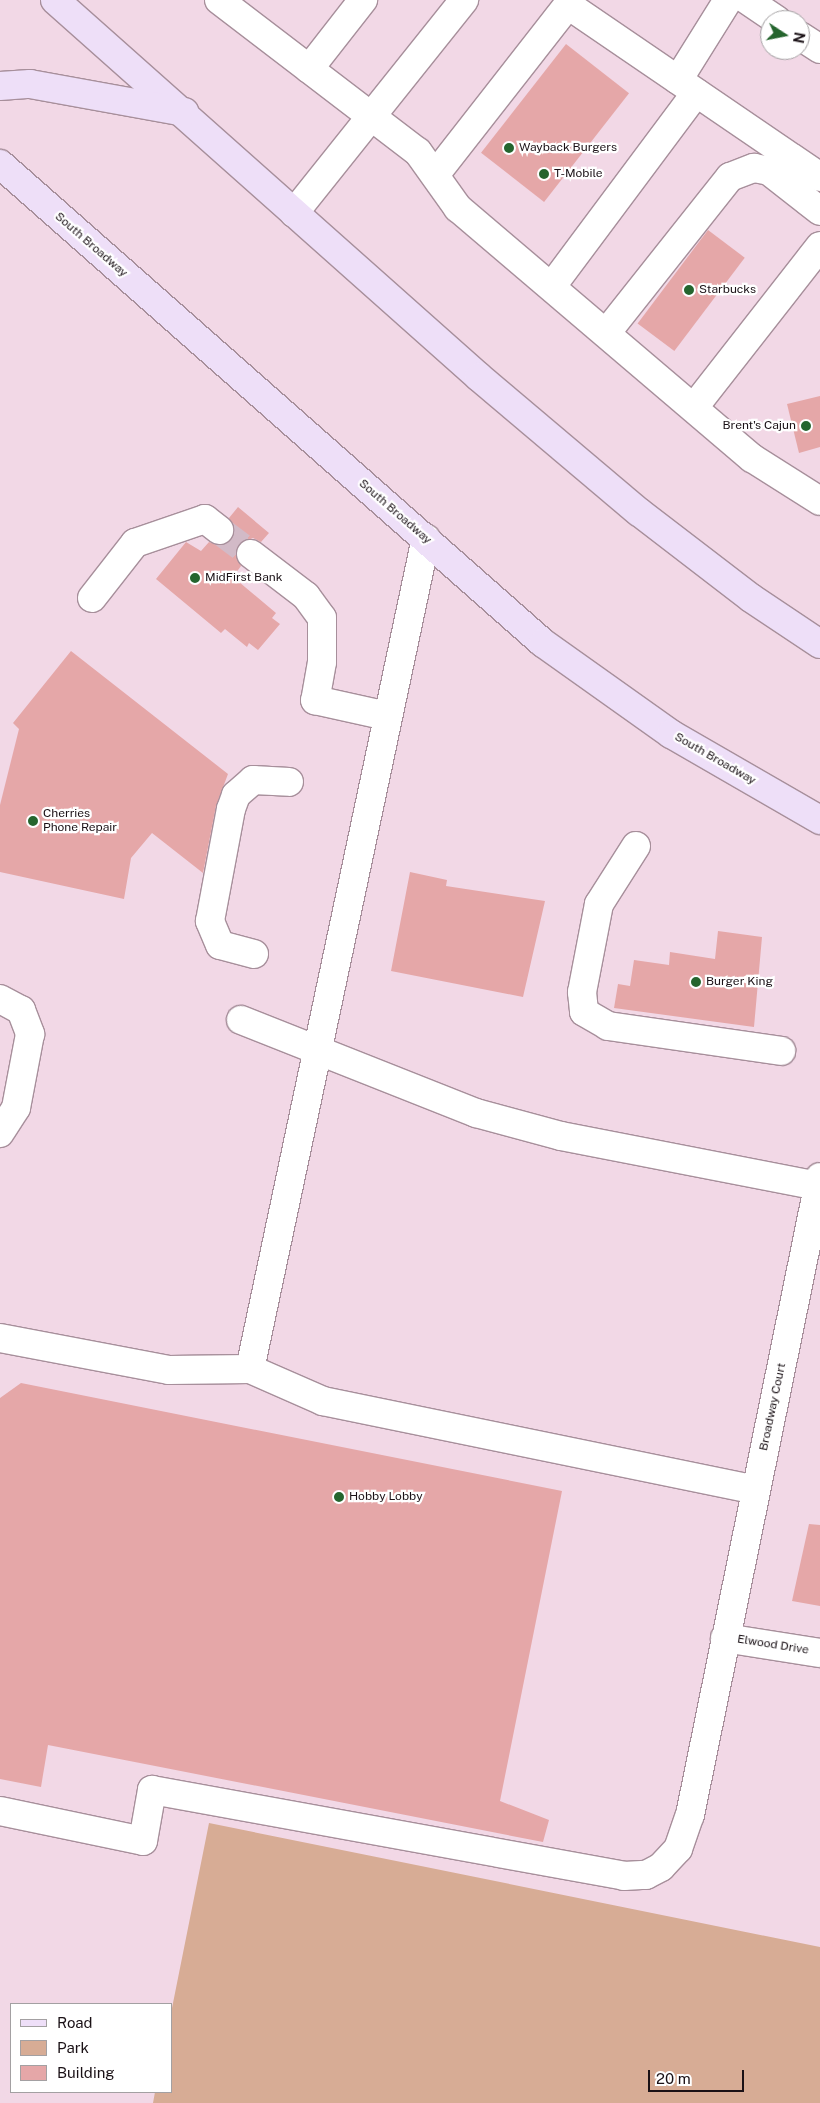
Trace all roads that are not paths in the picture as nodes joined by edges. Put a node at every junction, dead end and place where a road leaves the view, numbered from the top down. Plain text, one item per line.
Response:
1 (55, 0) edge
2 (363, 0) edge
3 (464, 0) edge
4 (728, 0) edge
5 (747, 0) edge
6 (228, 3) edge
7 (762, 10) edge
8 (309, 69) junction
9 (0, 86) edge
10 (687, 86) junction
11 (184, 112) junction
12 (371, 116) junction
13 (0, 164) edge
14 (435, 175) junction
15 (820, 177) edge
16 (820, 211) edge
17 (294, 213) junction
18 (820, 246) edge
19 (552, 286) junction
20 (607, 332) junction
21 (695, 406) junction
22 (820, 501) edge
23 (219, 530) tunnel mouth
24 (426, 538) junction
25 (251, 554) tunnel mouth
26 (92, 598) dead end
27 (820, 644) edge
28 (387, 716) junction
29 (290, 782) dead end
30 (820, 820) edge
31 (636, 846) dead end
32 (254, 954) dead end
33 (0, 1000) edge
34 (240, 1020) dead end
35 (316, 1049) junction
36 (781, 1051) dead end
37 (0, 1104) edge
38 (0, 1133) edge
39 (819, 1181) edge
40 (810, 1282) edge
41 (0, 1338) edge
42 (250, 1369) junction
43 (755, 1490) junction
44 (725, 1638) junction
45 (820, 1653) edge
46 (0, 1810) edge

1 - 11 main road
2 - 8 street
3 - 12 street
4 - 10 street
5 - 7 street
6 - 8 street
8 - 12 street
9 - 11 main road
10 - 14 street
10 - 15 street
10 - 19 street
11 - 17 main road
12 - 14 street
12 - 17 street
13 - 24 main road, South Broadway
14 - 19 street
16 - 20 street
17 - 27 main road
18 - 21 street
19 - 20 street
20 - 21 street
21 - 22 street
23 - 26 street
24 - 28 street
24 - 30 main road, South Broadway
25 - 28 street
28 - 35 street
29 - 32 street
31 - 36 street
33 - 37 street
33 - 38 street
34 - 35 street
35 - 39 street
35 - 42 street
39 - 40 street, Broadway Court
40 - 43 street, Broadway Court
41 - 42 street
42 - 43 street
43 - 44 street, Broadway Court
44 - 45 street, Elwood Drive
44 - 46 street, Broadway Court

